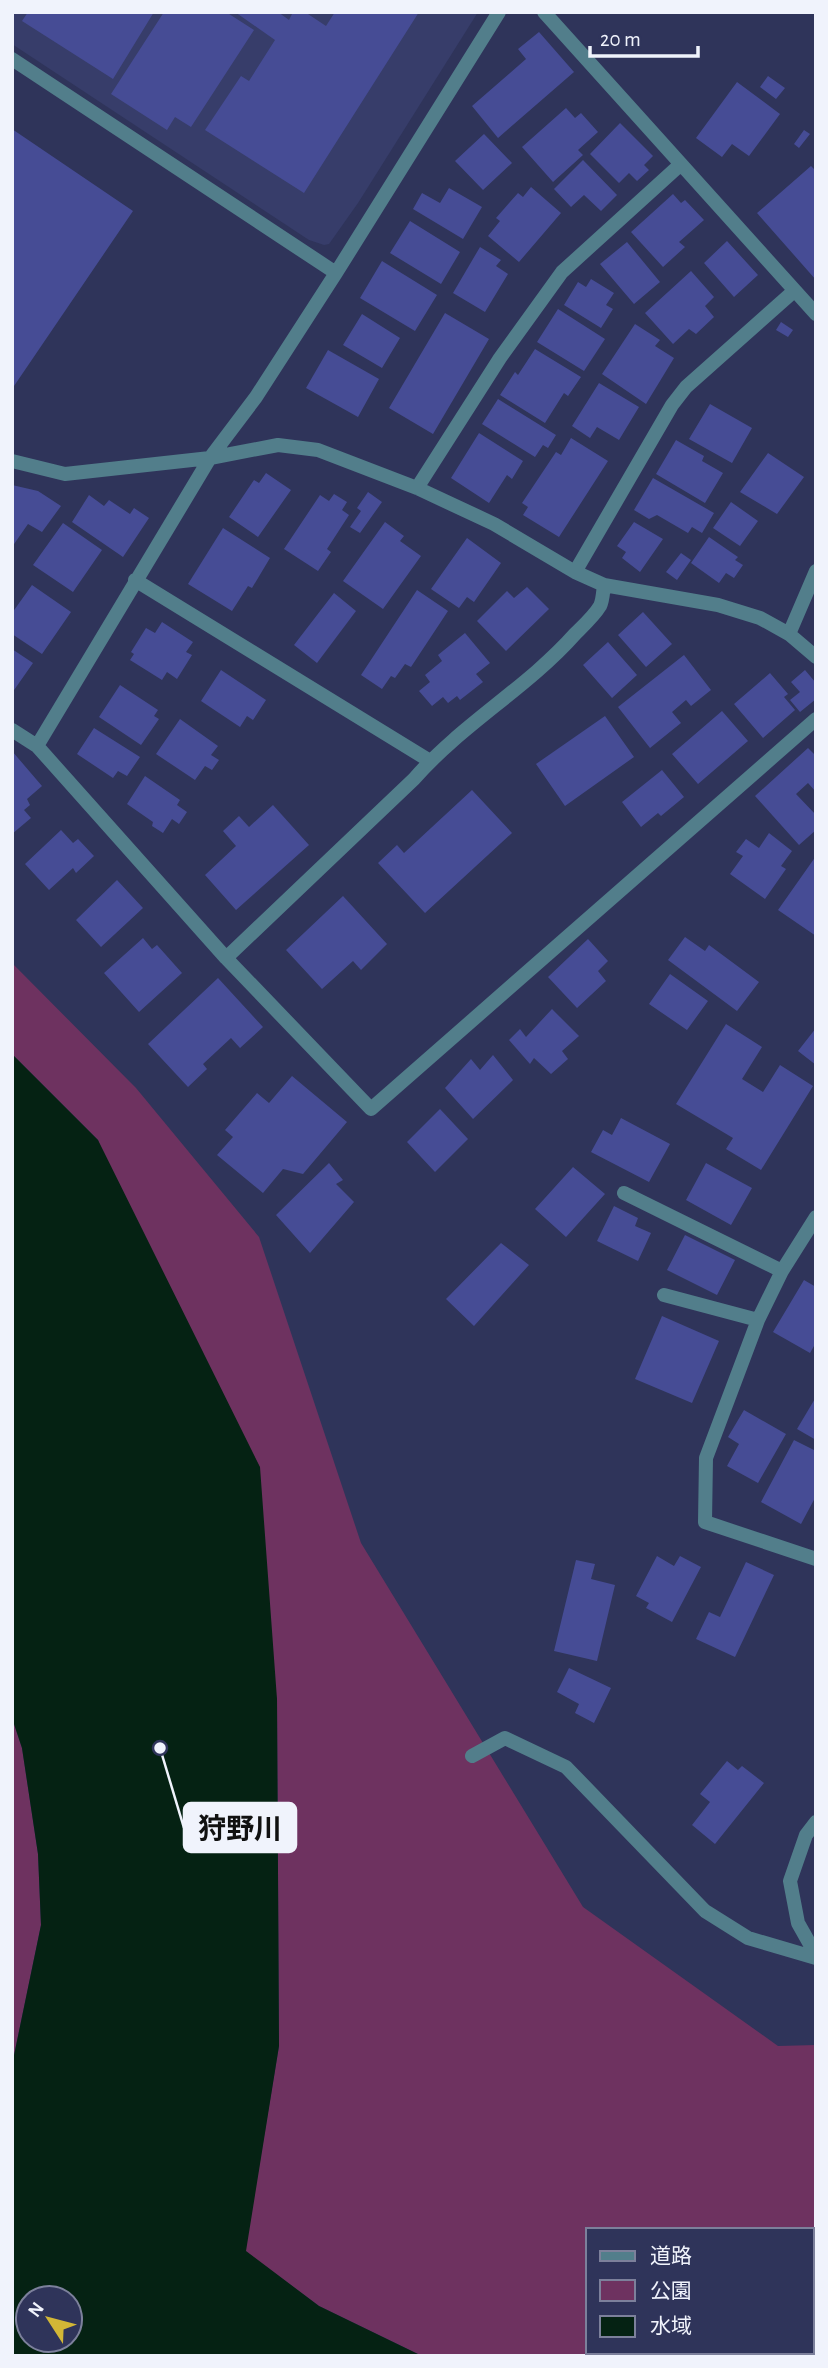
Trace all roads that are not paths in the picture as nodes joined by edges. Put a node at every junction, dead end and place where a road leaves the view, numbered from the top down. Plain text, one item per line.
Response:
1 (499, 12) edge
2 (544, 12) edge
3 (12, 59) edge
4 (681, 164) junction
5 (336, 273) junction
6 (794, 291) junction
7 (816, 314) edge
8 (209, 458) junction
9 (12, 461) edge
10 (417, 488) junction
11 (575, 572) junction
12 (816, 572) edge
13 (135, 580) junction
14 (604, 584) junction
15 (789, 635) junction
16 (816, 657) edge
17 (816, 719) edge
18 (12, 730) edge
19 (37, 746) junction
20 (430, 761) junction
21 (226, 958) junction
22 (624, 1193) dead end
23 (816, 1217) edge
24 (782, 1271) junction
25 (664, 1295) dead end
26 (758, 1320) junction
27 (816, 1559) edge
28 (472, 1756) dead end
29 (816, 1822) edge
30 (816, 1956) edge

1 - 5 street
2 - 4 street
3 - 5 street
4 - 6 street
4 - 10 street
5 - 8 street
6 - 7 street
6 - 11 street
8 - 9 street
8 - 10 street
8 - 13 street
10 - 11 street
11 - 14 street
12 - 15 street
13 - 19 street
13 - 20 street
14 - 15 street
14 - 20 street
15 - 16 street
17 - 21 street
18 - 19 street
19 - 21 street
20 - 21 street
22 - 24 street
23 - 24 street
24 - 26 street
25 - 26 street
26 - 27 street
28 - 30 street
29 - 30 street

